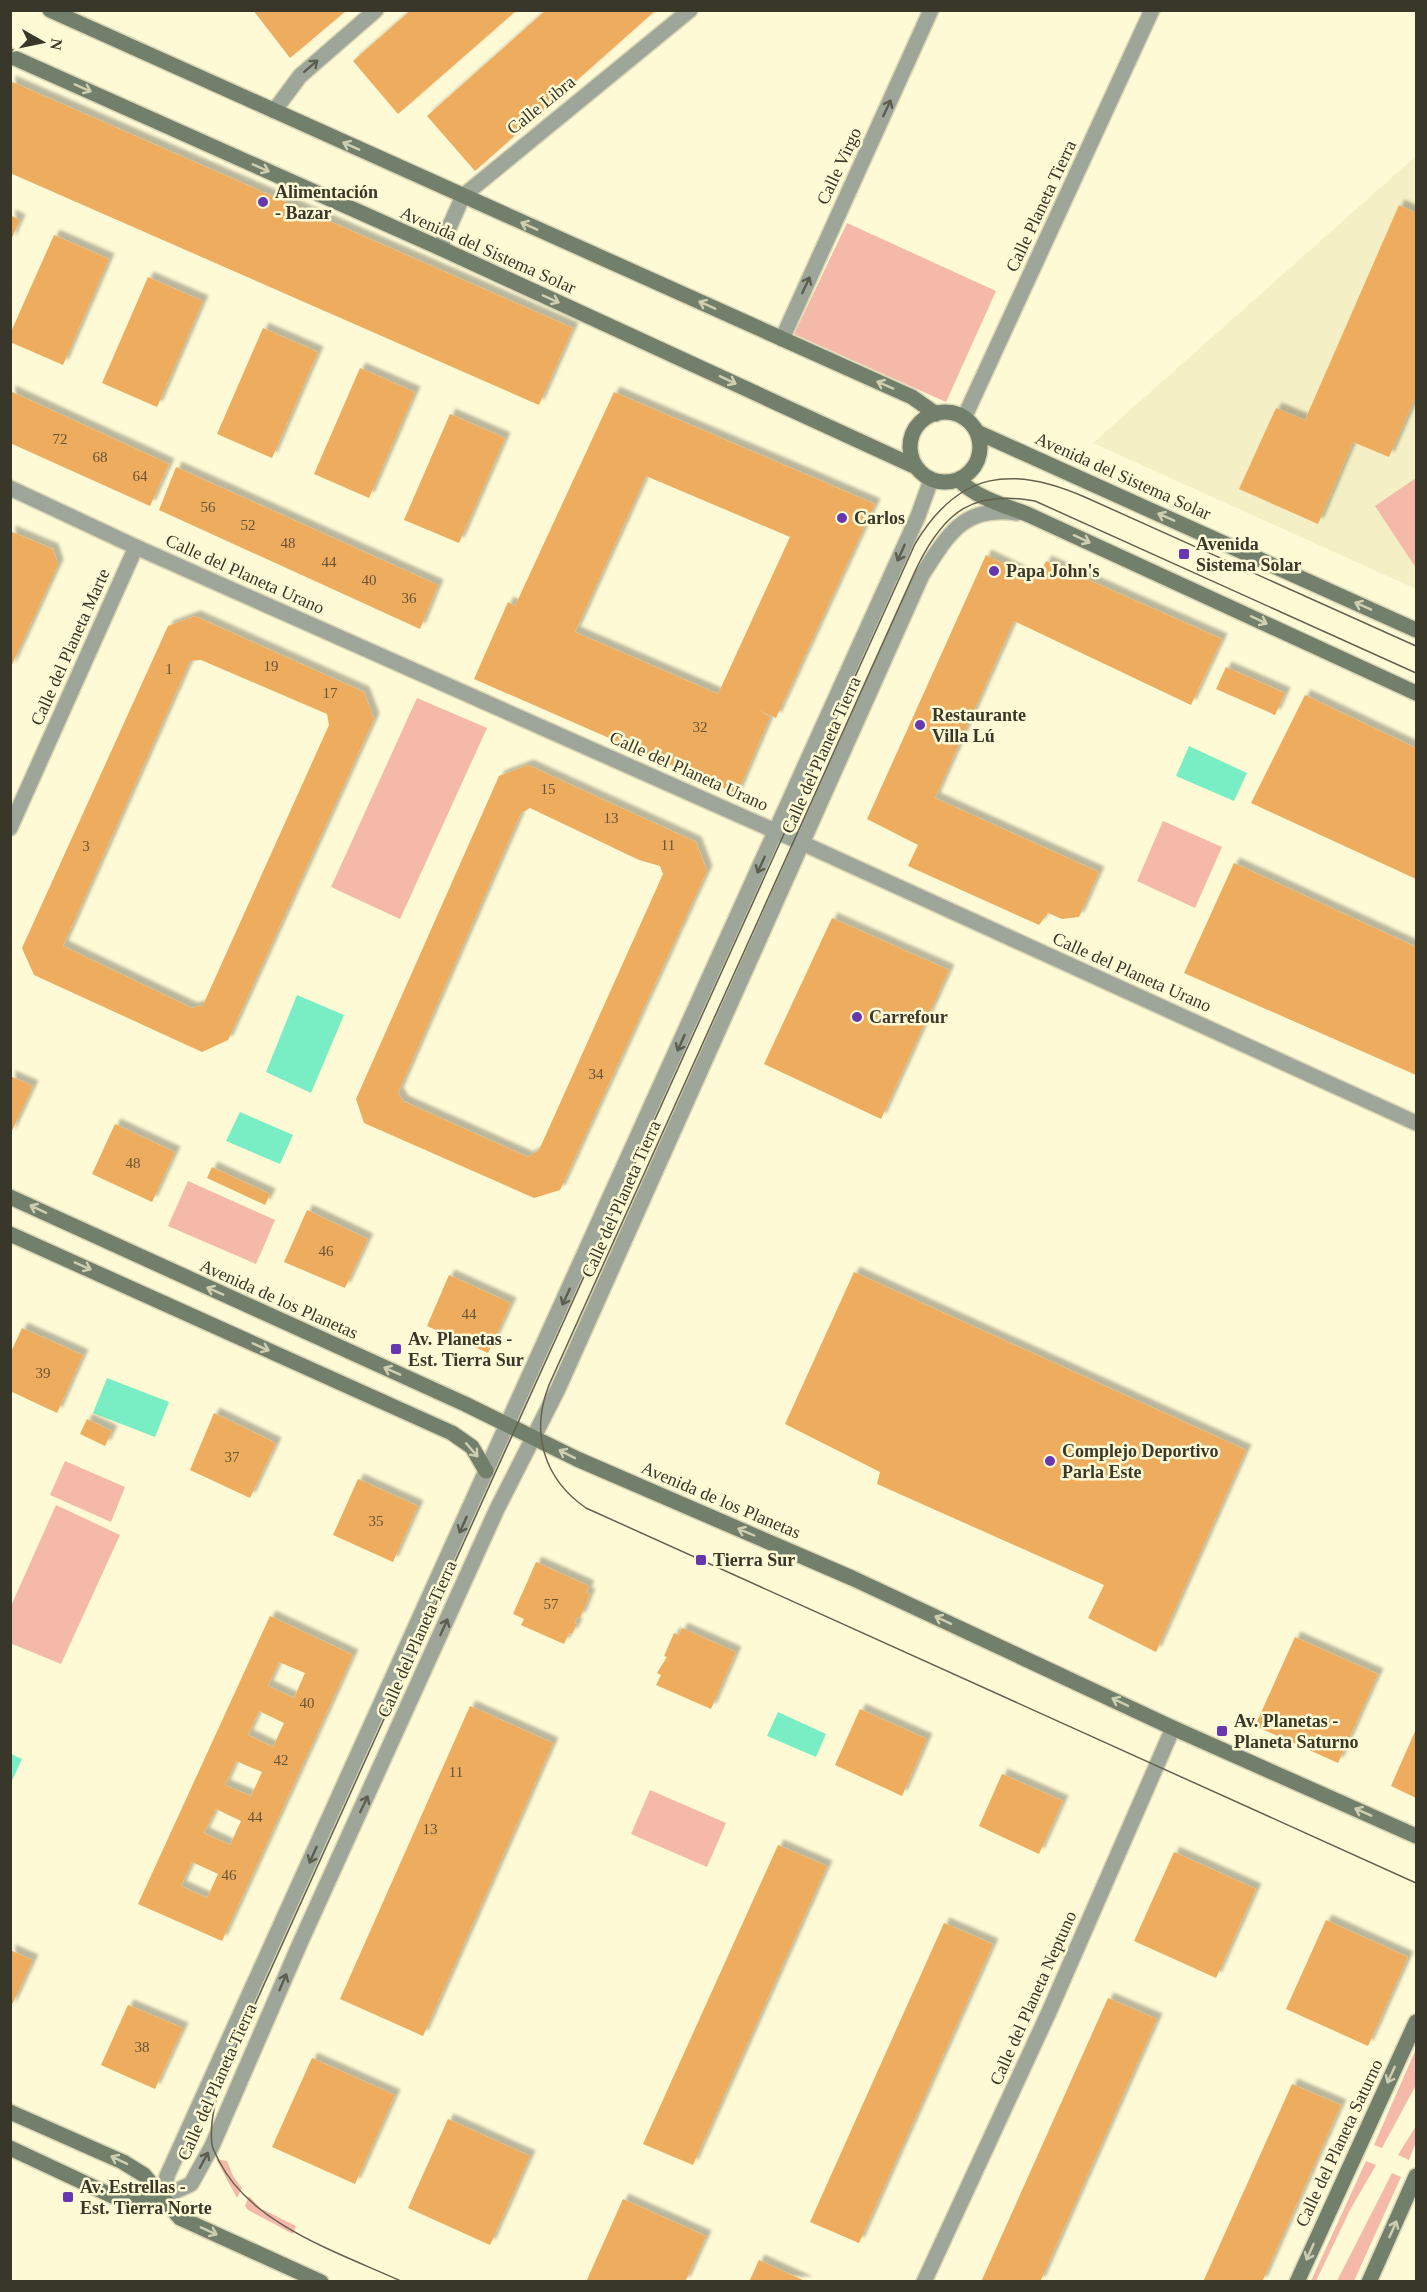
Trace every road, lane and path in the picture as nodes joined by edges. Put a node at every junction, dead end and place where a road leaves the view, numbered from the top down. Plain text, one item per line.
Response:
1 (50, 10) edge
2 (376, 10) edge
3 (690, 10) edge
4 (931, 10) edge
5 (1152, 10) edge
6 (79, 16) edge
7 (10, 56) edge
8 (274, 111) junction
9 (463, 196) junction
10 (440, 248) junction
11 (782, 339) junction
12 (936, 414) junction
13 (964, 418) junction
14 (977, 432) junction
15 (916, 467) junction
16 (931, 480) junction
17 (959, 480) junction
18 (10, 488) edge
19 (1029, 514) junction
20 (136, 547) junction
21 (1416, 630) edge
22 (1416, 693) edge
23 (10, 828) edge
24 (776, 831) junction
25 (802, 843) junction
26 (1416, 1123) edge
27 (10, 1197) edge
28 (10, 1234) edge
29 (508, 1424) junction
30 (534, 1437) junction
31 (486, 1471) junction
32 (1173, 1728) junction
33 (1416, 1836) edge
34 (1416, 2022) edge
35 (10, 2112) edge
36 (10, 2148) edge
37 (1416, 2176) edge
38 (163, 2197) junction
39 (321, 2282) edge
40 (924, 2282) edge
41 (1297, 2282) edge
42 (1369, 2282) edge

1 - 6 street
8 -> 2 street
3 - 9 street, Calle Libra
11 -> 4 street, Calle Virgo
5 - 13 street, Calle Planeta Tierra
6 - 8 street
7 -> 10 street, Avenida del Sistema Solar
9 -> 8 street
9 - 10 street, Calle Libra
11 -> 9 street
10 -> 15 street, Avenida del Sistema Solar
12 -> 11 street
12 - 13 street
12 - 15 street
13 - 14 street
14 - 17 street
21 -> 14 street, Avenida del Sistema Solar
15 - 16 street
16 - 17 street
16 -> 24 street, Calle del Planeta Tierra
17 - 19 street
18 - 20 street, Calle del Planeta Urano
19 -> 22 street
19 - 25 street, Calle del Planeta Tierra
20 - 23 street, Calle del Planeta Marte
20 - 24 street, Calle del Planeta Urano
24 - 25 street, Calle del Planeta Urano
24 -> 29 street, Calle del Planeta Tierra
25 - 26 street, Calle del Planeta Urano
25 - 30 street, Calle del Planeta Tierra
29 -> 27 street, Avenida de los Planetas
28 -> 31 street
29 - 30 street, Avenida de los Planetas
29 - 31 street, Calle del Planeta Tierra
32 -> 30 street, Avenida de los Planetas
38 -> 30 street, Calle del Planeta Tierra
31 -> 38 street, Calle del Planeta Tierra
33 -> 32 street, Avenida de los Planetas
32 - 40 street, Calle del Planeta Neptuno
34 -> 41 street, Calle del Planeta Saturno
38 -> 35 street
36 - 38 street
42 -> 37 street
38 -> 39 street

